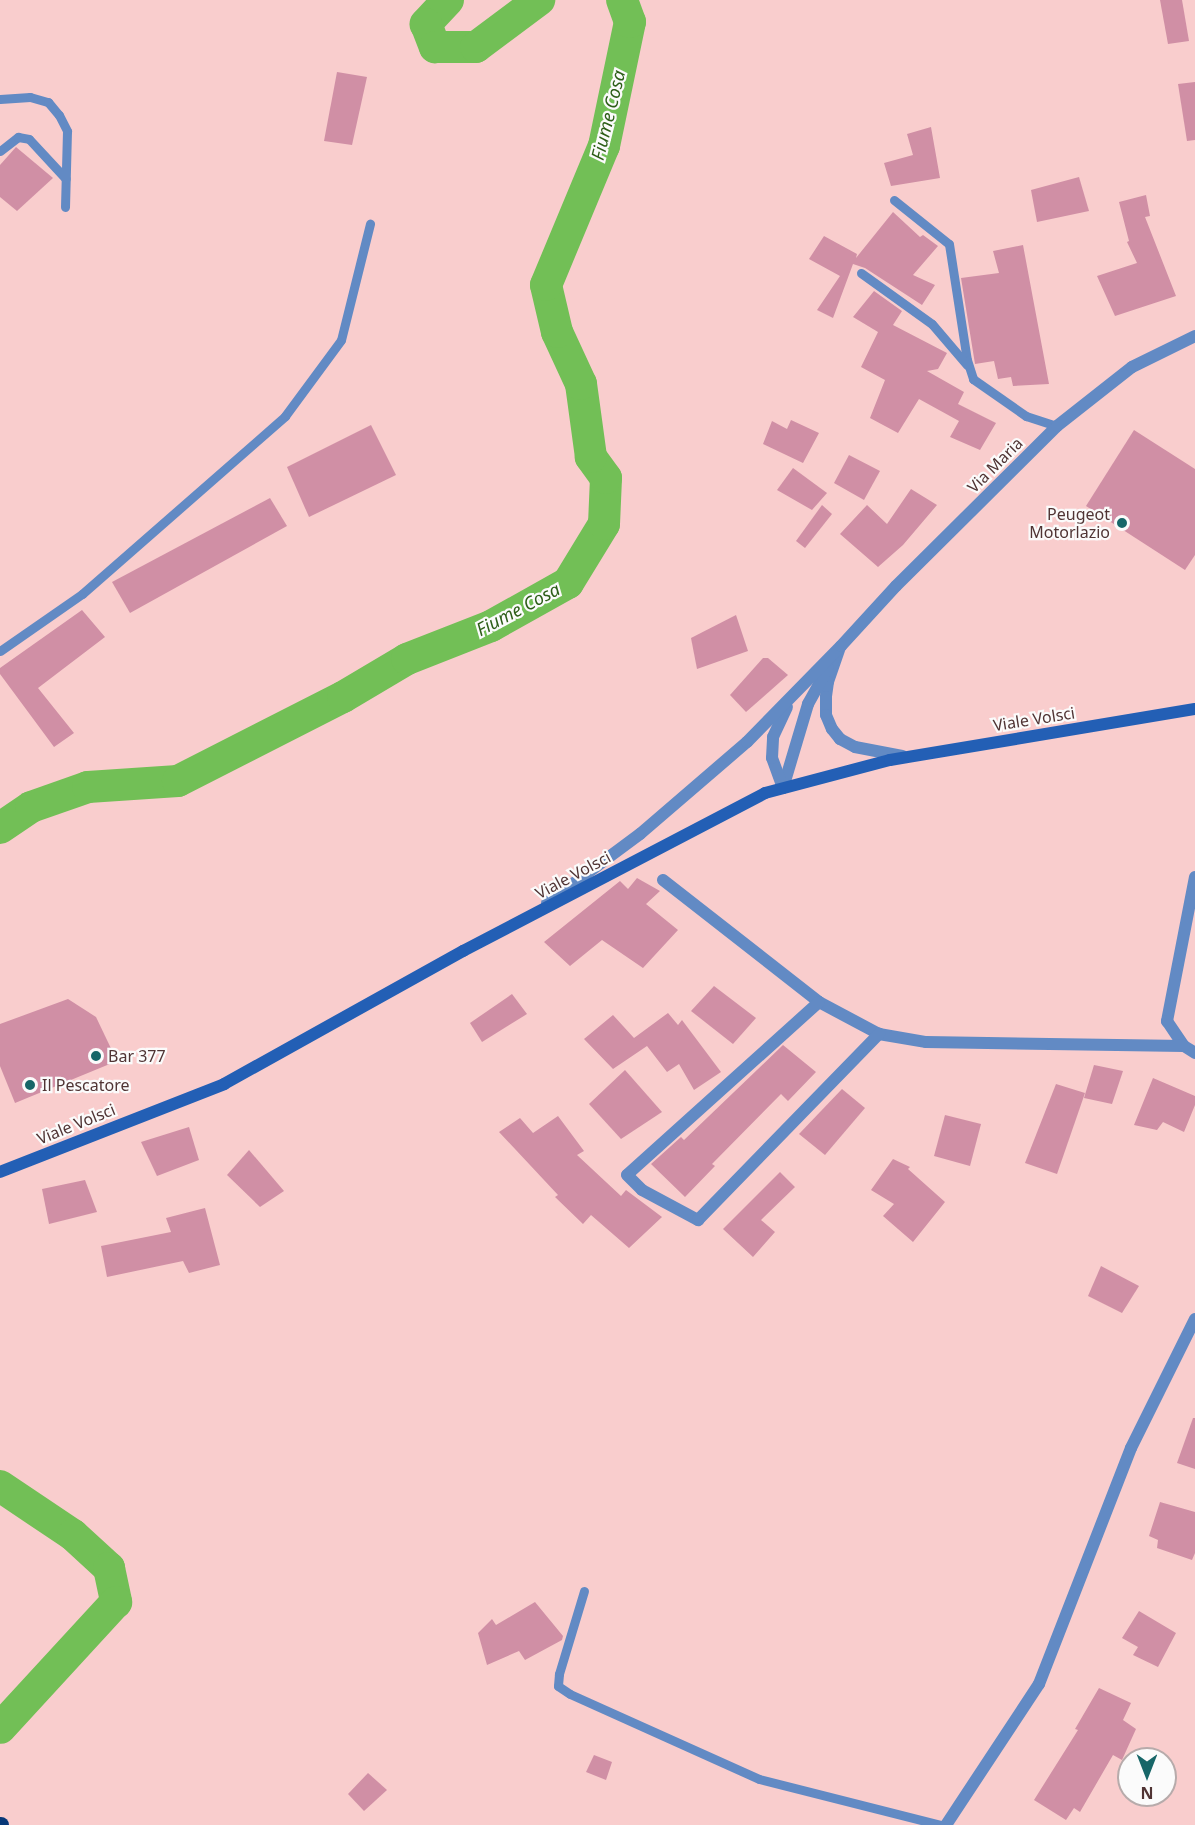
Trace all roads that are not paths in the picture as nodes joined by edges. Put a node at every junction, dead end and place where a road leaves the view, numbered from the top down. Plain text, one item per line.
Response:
1 (0, 99) edge
2 (0, 151) edge
3 (66, 180) junction
4 (894, 200) dead end
5 (65, 207) dead end
6 (370, 224) dead end
7 (861, 273) dead end
8 (1195, 336) edge
9 (969, 368) junction
10 (1058, 426) junction
11 (841, 646) junction
12 (0, 651) edge
13 (799, 688) junction
14 (1195, 709) edge
15 (908, 757) junction
16 (783, 788) junction
17 (1195, 877) edge
18 (663, 880) dead end
19 (533, 915) junction
20 (819, 1002) junction
21 (879, 1034) junction
22 (1184, 1046) junction
23 (1195, 1053) edge
24 (0, 1172) edge
25 (1195, 1319) edge
26 (584, 1591) dead end
27 (941, 1825) edge
28 (946, 1825) edge

1 - 3 lane
2 - 3 lane
3 - 5 lane
4 - 9 lane
6 - 12 lane
7 - 9 lane
8 - 10 street, Via Maria
9 - 10 lane
10 - 11 street, Via Maria
11 - 13 street
11 - 15 street
11 - 16 street
13 - 16 street
13 - 19 street
14 - 15 main road, Viale Volsci
15 - 16 main road, Viale Volsci
16 - 19 main road, Viale Volsci
17 - 22 street
18 - 20 street
19 - 24 main road, Viale Volsci
20 - 21 street
20 - 21 street
21 - 22 street
22 - 23 street
25 - 28 street
26 - 27 lane

